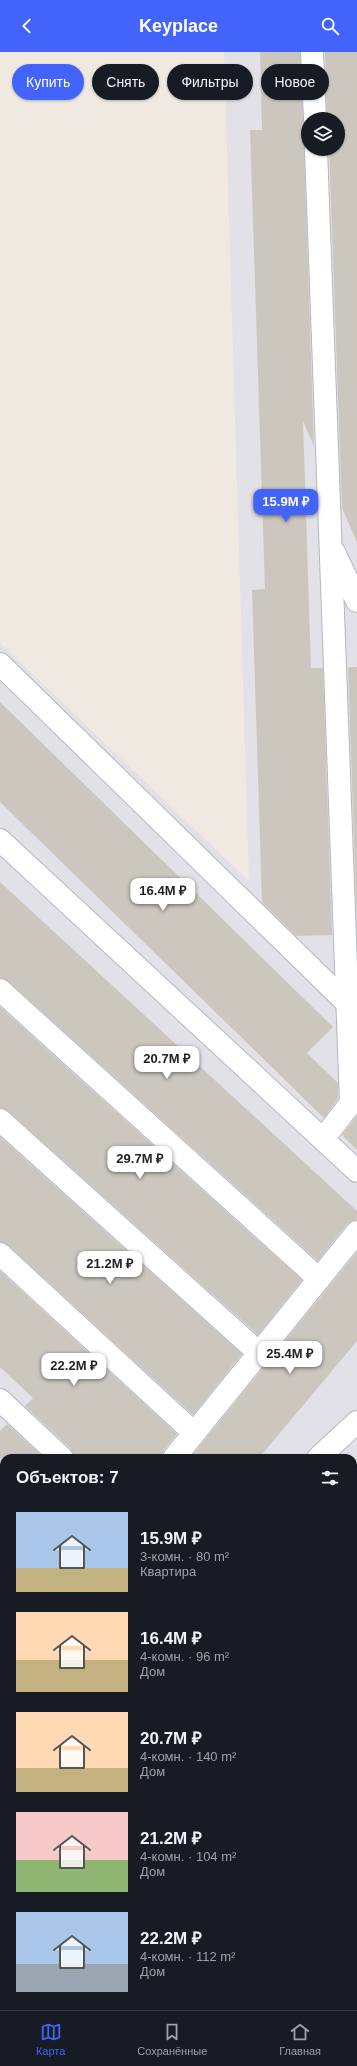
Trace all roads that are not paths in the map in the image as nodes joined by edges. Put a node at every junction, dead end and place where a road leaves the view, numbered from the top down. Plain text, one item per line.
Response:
1 (312, 52) edge
2 (315, 112) edge
3 (316, 156) edge
4 (330, 544) junction
5 (357, 601) edge
6 (0, 664) edge
7 (0, 840) edge
8 (0, 990) edge
9 (347, 1003) junction
10 (0, 1120) edge
11 (323, 1139) junction
12 (357, 1171) edge
13 (357, 1232) edge
14 (0, 1254) edge
15 (319, 1279) junction
16 (259, 1353) junction
17 (1, 1404) edge
18 (357, 1422) edge
19 (194, 1433) junction
20 (57, 1454) edge
21 (177, 1454) edge
22 (322, 1454) edge

1 - 2 lane
3 - 4 lane
4 - 5 lane
4 - 9 lane
6 - 9 lane
7 - 11 lane
8 - 15 lane
9 - 11 lane
10 - 16 lane
11 - 12 lane
13 - 15 lane
14 - 19 lane
15 - 16 lane
16 - 19 lane
17 - 20 lane
18 - 22 lane
19 - 21 lane

